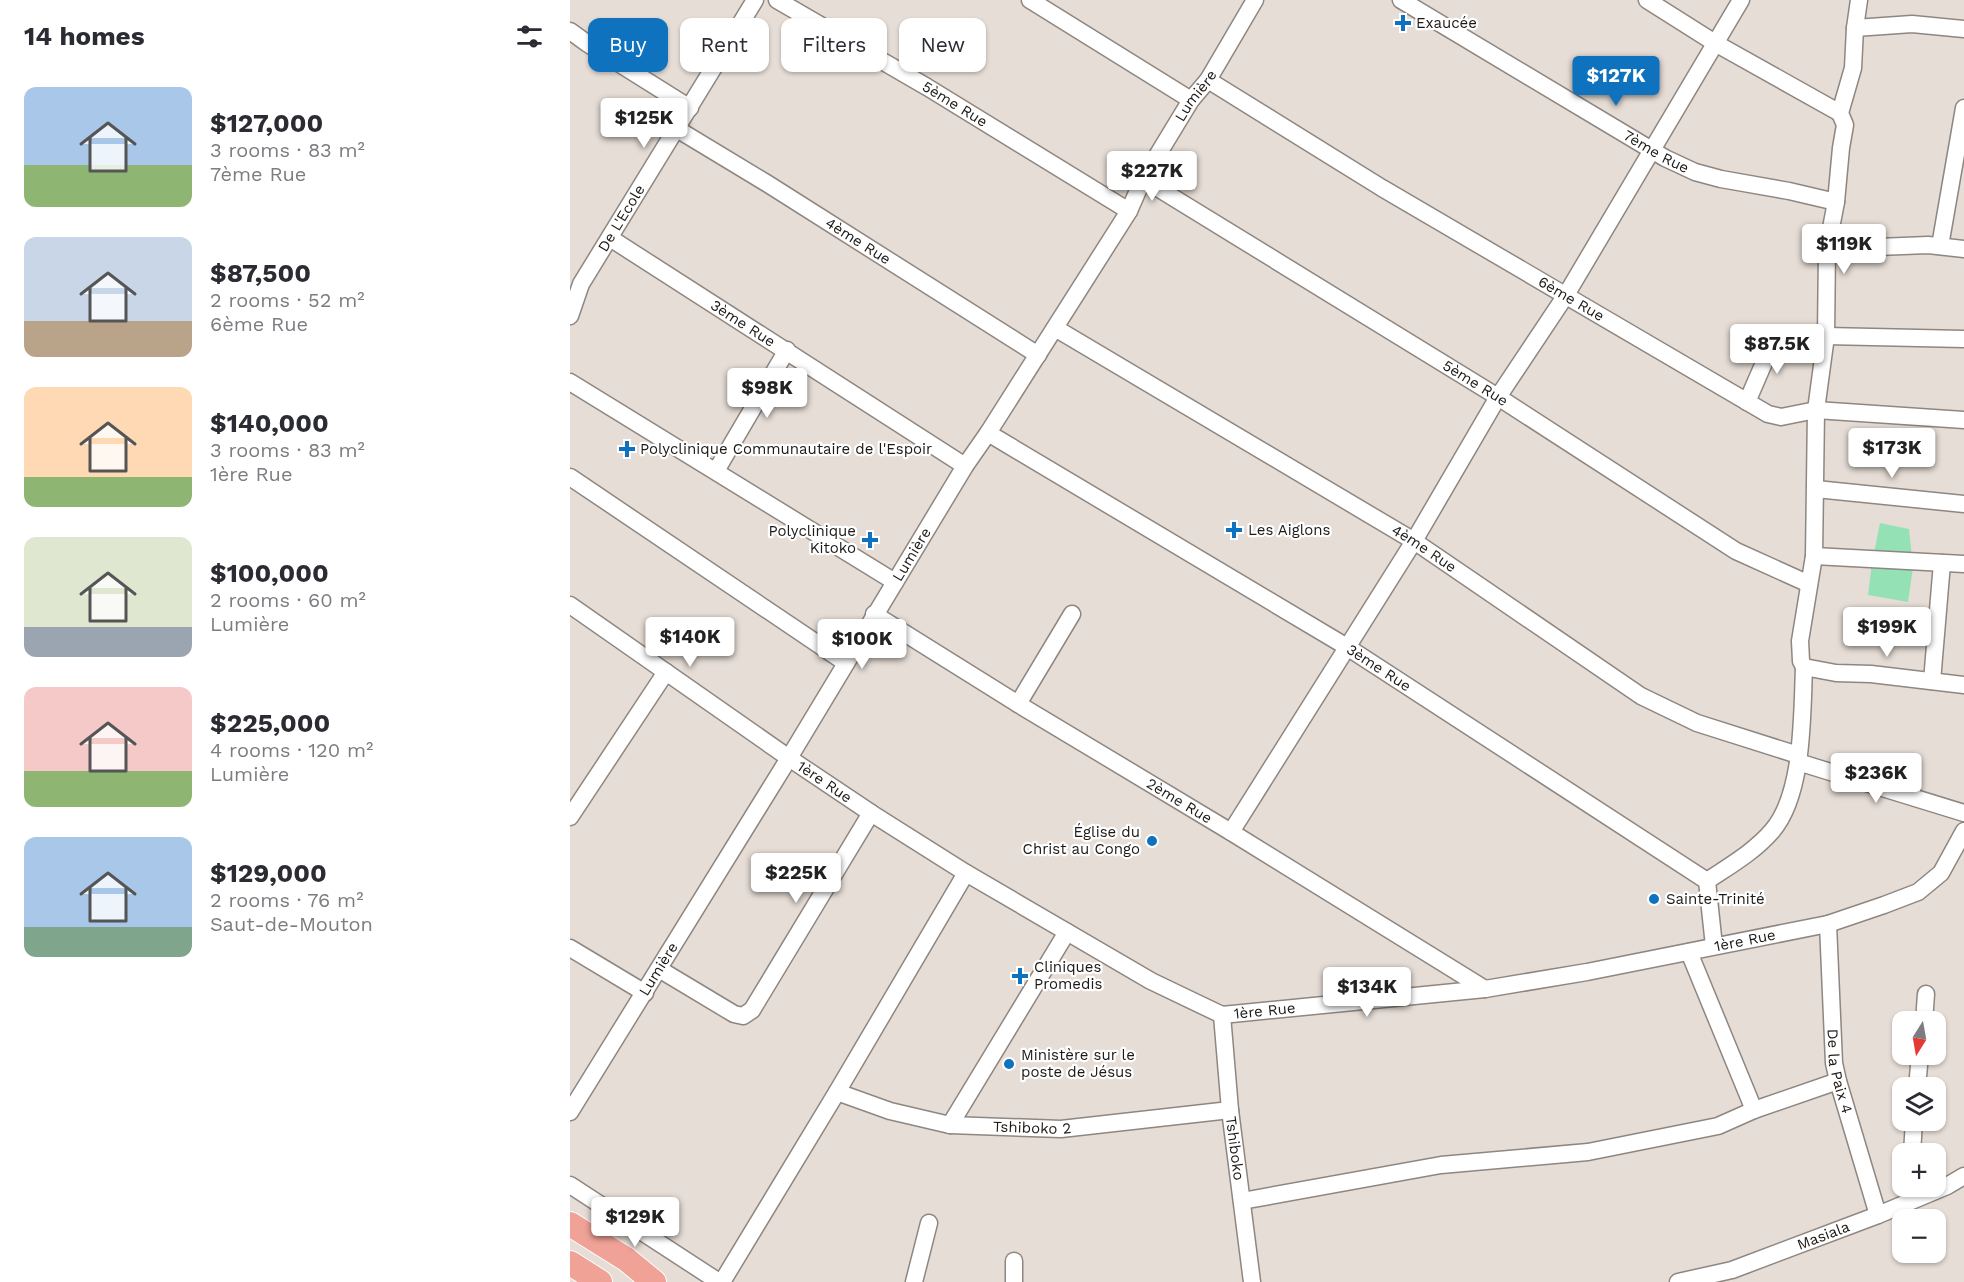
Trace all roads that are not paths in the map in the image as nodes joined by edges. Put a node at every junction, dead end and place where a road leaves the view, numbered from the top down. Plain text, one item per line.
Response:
1 (755, 0) edge
2 (777, 0) edge
3 (1030, 0) edge
4 (1255, 0) edge
5 (1401, 0) edge
6 (1647, 0) edge
7 (1741, 0) edge
8 (1859, 0) edge
9 (1855, 28) junction
10 (1964, 29) edge
11 (570, 31) edge
12 (1715, 43) junction
13 (1208, 80) junction
14 (1191, 99) junction
15 (690, 108) junction
16 (1964, 108) edge
17 (1840, 113) junction
18 (677, 129) junction
19 (1652, 149) junction
20 (1143, 179) junction
21 (1836, 202) junction
22 (1129, 211) junction
23 (610, 238) junction
24 (1940, 246) junction
25 (1827, 249) junction
26 (1964, 249) edge
27 (575, 281) edge
28 (1566, 296) junction
29 (570, 316) edge
30 (1055, 328) junction
31 (1776, 335) dead end
32 (1826, 336) junction
33 (1964, 339) edge
34 (787, 350) junction
35 (1038, 355) junction
36 (570, 382) edge
37 (1498, 397) junction
38 (1747, 402) junction
39 (1816, 410) junction
40 (1964, 420) edge
41 (988, 433) junction
42 (965, 466) junction
43 (716, 471) junction
44 (570, 477) edge
45 (1816, 489) junction
46 (1964, 504) edge
47 (1414, 541) junction
48 (1814, 556) junction
49 (1942, 563) junction
50 (1964, 564) edge
51 (895, 582) junction
52 (1809, 584) junction
53 (570, 604) edge
54 (874, 614) junction
55 (1072, 614) dead end
56 (1347, 647) junction
57 (846, 663) junction
58 (1804, 667) junction
59 (666, 672) junction
60 (1932, 681) junction
61 (1964, 685) edge
62 (1018, 704) junction
63 (789, 758) junction
64 (1798, 758) junction
65 (871, 813) junction
66 (1964, 813) edge
67 (570, 817) edge
68 (1964, 831) edge
69 (1231, 832) junction
70 (966, 873) junction
71 (1707, 881) junction
72 (1828, 924) junction
73 (1067, 932) junction
74 (1714, 946) junction
75 (570, 948) edge
76 (1689, 952) junction
77 (659, 969) junction
78 (1485, 989) junction
79 (645, 993) junction
80 (1926, 994) dead end
81 (1925, 1011) edge
82 (1222, 1015) junction
83 (1838, 1081) junction
84 (837, 1092) junction
85 (1230, 1110) junction
86 (1754, 1110) junction
87 (570, 1112) edge
88 (950, 1125) junction
89 (1964, 1176) edge
90 (570, 1185) edge
91 (1946, 1186) edge
92 (1904, 1197) edge
93 (1242, 1201) junction
94 (1878, 1215) junction
95 (929, 1223) dead end
96 (570, 1224) edge
97 (570, 1241) edge
98 (1014, 1260) dead end
99 (570, 1263) edge
100 (570, 1276) edge
101 (641, 1281) edge
102 (579, 1282) edge
103 (600, 1282) edge
104 (720, 1282) edge
105 (914, 1282) edge
106 (1014, 1282) edge
107 (1252, 1282) edge
108 (1678, 1282) edge

1 - 15 street, De L'Ecole
2 - 22 street, 5ème Rue
3 - 14 street
4 - 13 street, Lumière
5 - 19 street, 7ème Rue
6 - 12 street
7 - 12 street
8 - 9 street
9 - 10 street
9 - 17 street
11 - 15 street
12 - 17 street
12 - 19 street
13 - 14 street, Lumière
13 - 28 street, 6ème Rue
14 - 20 street, Lumière
15 - 18 street, De L'Ecole
16 - 24 street
17 - 21 street
18 - 23 street, De L'Ecole
18 - 35 street, 4ème Rue
19 - 21 street, 7ème Rue
19 - 28 street
20 - 22 street, Lumière
20 - 37 street, 5ème Rue
21 - 25 street
22 - 30 street, Lumière
23 - 27 street, De L'Ecole
23 - 34 street, 3ème Rue
24 - 25 street
24 - 26 street
25 - 32 street
27 - 29 street, De L'Ecole
28 - 37 street
28 - 38 street, 6ème Rue
30 - 35 street, Lumière
30 - 47 street, 4ème Rue
31 - 38 street
32 - 33 street
32 - 39 street
34 - 42 street, 3ème Rue
34 - 43 street
35 - 41 street, Lumière
36 - 43 street
37 - 47 street
37 - 52 street, 5ème Rue
38 - 39 street, 6ème Rue
39 - 40 street, 6ème Rue
39 - 45 street
41 - 42 street, Lumière
41 - 56 street, 3ème Rue
42 - 51 street, Lumière
43 - 51 street
44 - 57 street
45 - 46 street
45 - 48 street
47 - 56 street
47 - 64 street, 4ème Rue
48 - 49 street
48 - 52 street
49 - 50 street
49 - 60 street
51 - 54 street, Lumière
52 - 58 street
53 - 59 street, 1ère Rue
54 - 57 street, Lumière
54 - 62 street, 2ème Rue
55 - 62 street
56 - 69 street
56 - 71 street, 3ème Rue
57 - 63 street, Lumière
58 - 60 street
58 - 64 street
59 - 63 street, 1ère Rue
59 - 67 street
60 - 61 street
62 - 69 street, 2ème Rue
63 - 65 street, 1ère Rue
63 - 77 street, Lumière
64 - 66 street, 4ème Rue
64 - 71 street
65 - 70 street, 1ère Rue
65 - 77 street
68 - 72 street, 1ère Rue
69 - 78 street, 2ème Rue
70 - 73 street, 1ère Rue
70 - 84 street
71 - 74 street
72 - 74 street, 1ère Rue
72 - 83 street, De la Paix 4
73 - 82 street, 1ère Rue
73 - 88 street
74 - 76 street, 1ère Rue
75 - 79 street
76 - 78 street, 1ère Rue
76 - 86 street
77 - 79 street, Lumière
78 - 82 street, 1ère Rue
79 - 87 street, Lumière
80 - 81 street
82 - 85 street, Tshiboko
83 - 86 street
83 - 94 street, De la Paix 4
84 - 88 street, Tshiboko 2
84 - 104 street
85 - 88 street, Tshiboko 2
85 - 93 street, Tshiboko
86 - 93 street
89 - 91 street, Masiala
90 - 104 street
92 - 94 street, Masiala
93 - 107 street, Tshiboko
94 - 108 street, Masiala
95 - 105 street
96 - 101 highway
97 - 101 highway
98 - 106 street
99 - 103 highway
100 - 102 highway

